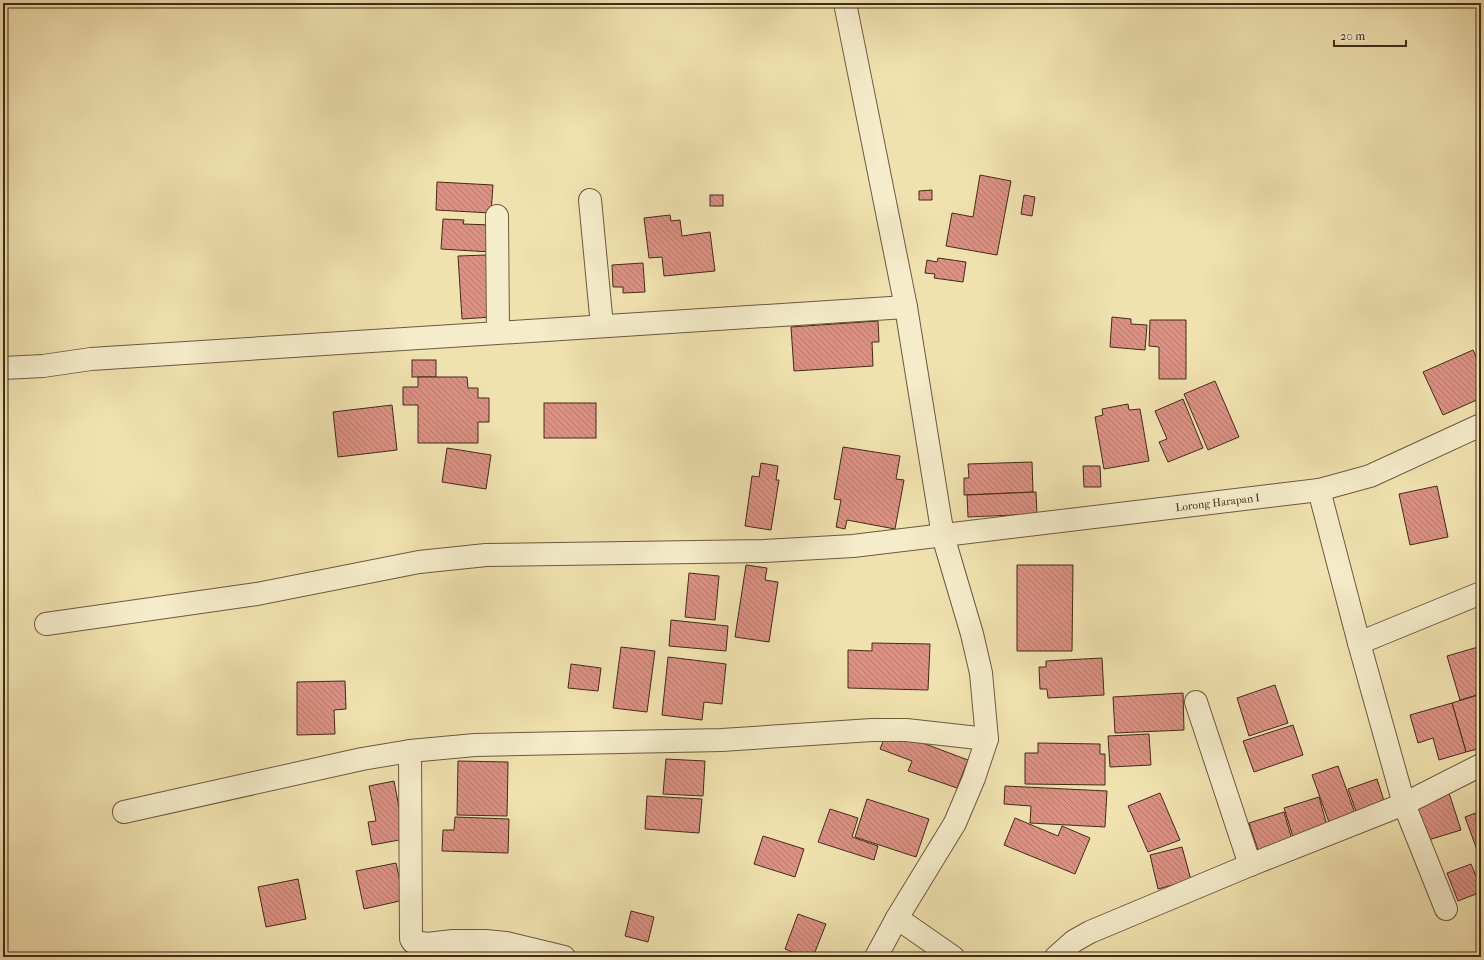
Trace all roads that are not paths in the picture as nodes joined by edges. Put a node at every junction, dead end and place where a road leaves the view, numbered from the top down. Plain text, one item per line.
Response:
1 (845, 3) edge
2 (590, 200) dead end
3 (497, 216) dead end
4 (906, 307) junction
5 (602, 326) junction
6 (498, 332) junction
7 (3, 368) edge
8 (1481, 425) edge
9 (1318, 490) junction
10 (943, 536) junction
11 (1481, 593) edge
12 (46, 624) dead end
13 (1359, 643) junction
14 (1196, 702) dead end
15 (987, 740) junction
16 (410, 752) junction
17 (1481, 764) edge
18 (1404, 804) junction
19 (124, 812) dead end
20 (1250, 865) junction
21 (1446, 908) dead end
22 (897, 918) junction
23 (564, 957) edge
24 (876, 957) edge
25 (953, 957) edge
26 (1056, 957) edge

1 - 4 street
2 - 5 street
3 - 6 street
4 - 5 street
4 - 10 street
5 - 6 street
6 - 7 street
8 - 9 street, Lorong Harapan I
9 - 10 street, Lorong Harapan I
9 - 13 street
10 - 12 street, Lorong Harapan I
10 - 15 street
11 - 13 street
13 - 18 street
14 - 20 street
15 - 16 street
15 - 22 street
16 - 19 street
16 - 23 street
17 - 18 street
18 - 20 street
18 - 21 street
20 - 26 street
22 - 24 street
22 - 25 street

